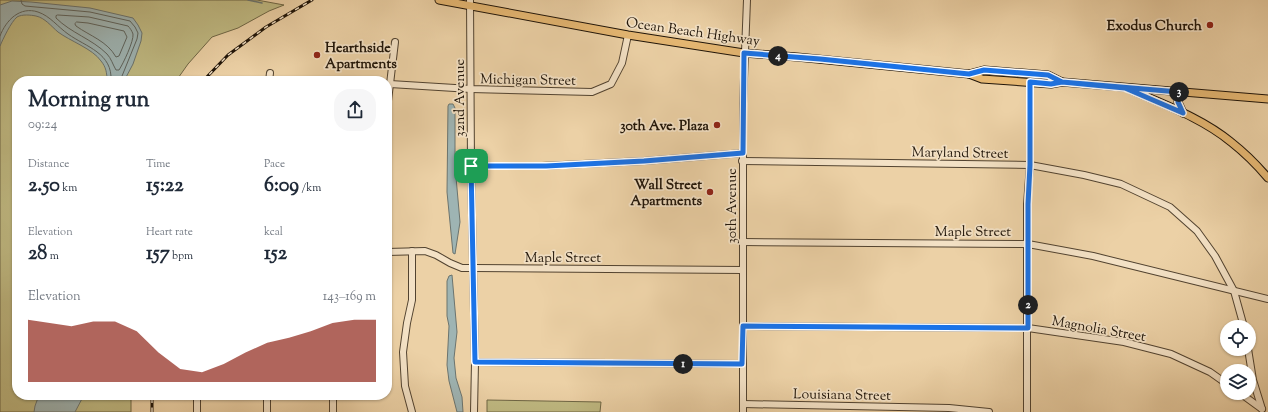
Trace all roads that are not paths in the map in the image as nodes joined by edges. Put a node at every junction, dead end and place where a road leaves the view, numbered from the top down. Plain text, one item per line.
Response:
1 (439, 0) edge
2 (747, 0) edge
3 (470, 3) edge
4 (628, 35) junction
5 (395, 42) dead end
6 (744, 53) junction
7 (270, 73) dead end
8 (969, 74) junction
9 (270, 76) edge
10 (391, 76) edge
11 (1030, 82) junction
12 (1062, 82) junction
13 (392, 84) edge
14 (1125, 88) junction
15 (471, 89) junction
16 (1179, 92) junction
17 (1268, 99) edge
18 (1183, 113) junction
19 (743, 153) junction
20 (742, 161) junction
21 (1030, 165) junction
22 (471, 166) junction
23 (1268, 178) edge
24 (743, 242) junction
25 (1028, 244) junction
26 (412, 251) junction
27 (392, 252) edge
28 (473, 268) junction
29 (743, 270) junction
30 (1234, 291) junction
31 (1268, 299) edge
32 (1242, 320) edge
33 (743, 326) junction
34 (1028, 328) junction
35 (1249, 356) edge
36 (475, 362) junction
37 (742, 364) junction
38 (1220, 379) edge
39 (197, 400) edge
40 (268, 400) edge
41 (333, 400) edge
42 (1249, 400) edge
43 (743, 404) junction
44 (1263, 410) edge
45 (197, 412) edge
46 (267, 412) edge
47 (334, 412) edge
48 (412, 412) edge
49 (474, 412) edge
50 (743, 412) edge
51 (989, 412) edge
52 (1027, 412) edge

1 - 3 main road, Ocean Beach Highway
2 - 6 street, 30th Avenue
3 - 4 main road, Ocean Beach Highway
3 - 15 street, 32nd Avenue
4 - 6 main road, Ocean Beach Highway
4 - 15 street, Michigan Street
5 - 10 street
6 - 8 main road, Ocean Beach Highway
6 - 19 street, 30th Avenue
7 - 9 street
8 - 11 main road, Ocean Beach Highway
8 - 12 main road, Ocean Beach Highway
11 - 12 main road, Ocean Beach Highway
11 - 21 street
12 - 14 main road, Ocean Beach Highway
13 - 15 street, Michigan Street
14 - 16 main road, Ocean Beach Highway
14 - 18 main road
15 - 22 street, 32nd Avenue
16 - 17 main road, Ocean Beach Highway
16 - 18 main road
18 - 23 main road
19 - 20 street, 30th Avenue
19 - 22 street
20 - 21 street, Maryland Street
20 - 24 street, 30th Avenue
21 - 25 street
21 - 30 street, Maryland Street
22 - 28 street, 32nd Avenue
24 - 25 street, Maple Street
24 - 29 street, 30th Avenue
25 - 30 street, Maple Street
25 - 34 street
26 - 27 street, Maple Street
26 - 28 street, Maple Street
26 - 48 street
28 - 29 street, Maple Street
28 - 36 street, 32nd Avenue
29 - 33 street, 30th Avenue
30 - 31 street, Maple Street
30 - 32 street, Maryland Street
33 - 34 street, Magnolia Street
33 - 37 street, 30th Avenue
34 - 38 street, Magnolia Street
34 - 52 street
35 - 44 street
36 - 37 street
36 - 49 street, 32nd Avenue
37 - 43 street, 30th Avenue
39 - 45 street
40 - 46 street
41 - 47 street
42 - 44 street
43 - 50 street, 30th Avenue
43 - 51 street, Louisiana Street

